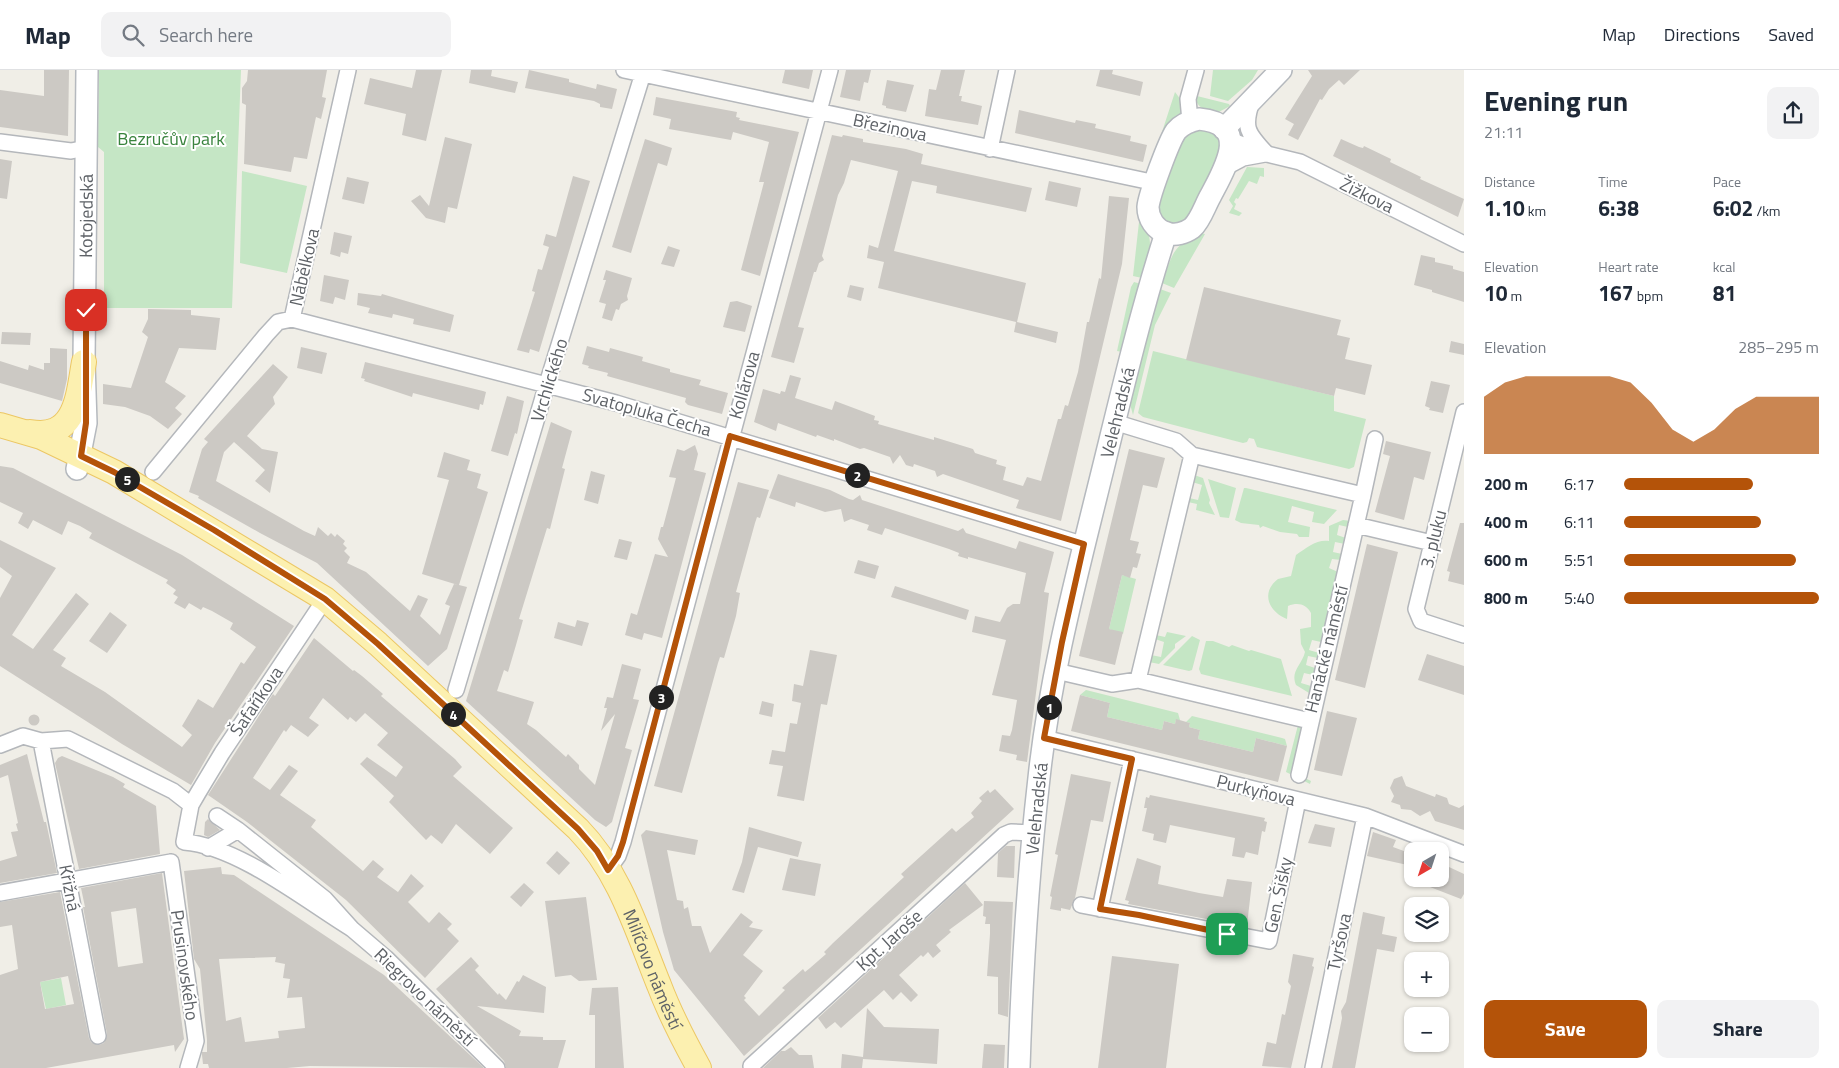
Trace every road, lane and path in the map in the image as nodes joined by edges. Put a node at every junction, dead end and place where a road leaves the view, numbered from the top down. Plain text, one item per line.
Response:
1 (87, 70) edge
2 (348, 70) edge
3 (624, 70) edge
4 (830, 70) edge
5 (1007, 70) edge
6 (1196, 70) edge
7 (1280, 70) edge
8 (643, 72) edge
9 (1253, 97) junction
10 (820, 112) junction
11 (1190, 121) junction
12 (1227, 135) junction
13 (0, 142) edge
14 (86, 148) junction
15 (990, 149) junction
16 (1266, 154) junction
17 (1226, 167) junction
18 (1156, 183) junction
19 (1166, 233) junction
20 (1464, 244) edge
21 (292, 318) junction
22 (84, 362) junction
23 (547, 384) junction
24 (1464, 412) edge
25 (1114, 422) junction
26 (0, 425) edge
27 (27, 432) junction
28 (730, 436) junction
29 (1375, 439) dead end
30 (0, 440) edge
31 (1192, 455) junction
32 (79, 462) junction
33 (1458, 464) edge
34 (153, 472) dead end
35 (1363, 495) junction
36 (1356, 525) junction
37 (1432, 543) junction
38 (1084, 544) junction
39 (321, 605) junction
40 (1464, 635) edge
41 (1056, 671) junction
42 (1138, 680) junction
43 (456, 690) dead end
44 (1310, 721) junction
45 (1044, 738) junction
46 (41, 741) junction
47 (0, 745) edge
48 (1132, 759) junction
49 (1299, 775) dead end
50 (1298, 800) junction
51 (191, 805) junction
52 (217, 816) dead end
53 (1365, 816) junction
54 (238, 830) junction
55 (1033, 833) junction
56 (184, 842) junction
57 (208, 848) junction
58 (1464, 854) edge
59 (170, 862) junction
60 (608, 870) junction
61 (69, 881) junction
62 (0, 893) edge
63 (1081, 905) dead end
64 (1100, 909) junction
65 (352, 929) junction
66 (98, 1036) dead end
67 (751, 1066) dead end
68 (188, 1068) edge
69 (497, 1068) edge
70 (699, 1068) edge
71 (1019, 1068) edge
72 (1313, 1068) edge

1 - 14 main road, Kotojedská
2 - 21 street, Nábělkova
3 - 8 street, Březinova
4 - 10 street, Kollárova
5 - 15 street
6 - 11 street
7 - 9 main road
8 - 10 street, Březinova
8 - 23 street, Vrchlického
9 - 12 main road
9 - 16 street
10 - 15 street, Březinova
10 - 28 street, Kollárova
11 - 12 main road
11 - 18 main road
12 - 16 street, Žižkova
12 - 17 main road
13 - 14 street
14 - 22 main road, Kotojedská
15 - 18 street, Březinova
16 - 17 street
16 - 20 street, Žižkova
17 - 19 main road
18 - 19 main road
19 - 25 main road, Velehradská
21 - 23 street, Svatopluka Čecha
21 - 34 street, Nábělkova
22 - 27 main road
22 - 32 main road, Kotojedská
23 - 28 street, Svatopluka Čecha
23 - 43 street, Vrchlického
24 - 33 street, 3. pluku
25 - 31 street
25 - 38 main road, Velehradská
26 - 27 main road
27 - 32 main road
28 - 38 street, Svatopluka Čecha
28 - 60 street, Kollárova
29 - 35 street, Hanácké náměstí
30 - 32 main road
31 - 35 street
31 - 42 street
32 - 39 main road, Milíčovo náměstí
33 - 37 street, 3. pluku
35 - 36 street, Hanácké náměstí
36 - 37 street
36 - 44 street, Hanácké náměstí
37 - 40 street, 3. pluku
38 - 41 main road, Velehradská
39 - 51 street, Šafaříkova
39 - 60 main road, Milíčovo náměstí
41 - 42 street, Hanácké náměstí
41 - 45 main road, Velehradská
42 - 44 street, Hanácké náměstí
44 - 49 street
45 - 48 street, Purkyňova
45 - 55 main road, Velehradská
46 - 47 street
46 - 51 street
46 - 61 street, Křižná
48 - 50 street, Purkyňova
48 - 64 street
50 - 53 street, Purkyňova
50 - 64 street, Gen. Šišky
51 - 56 street
52 - 54 street, Riegrovo náměstí
53 - 58 street, Purkyňova
53 - 72 street, Tyršova
54 - 57 street
54 - 65 street, Riegrovo náměstí
55 - 67 street, Kpt. Jaroše
55 - 71 main road, Velehradská
56 - 57 street, Riegrovo náměstí
56 - 59 street
57 - 65 street, Riegrovo náměstí
59 - 61 street
59 - 68 street, Prusinovského
60 - 70 main road, Milíčovo náměstí
61 - 62 street
61 - 66 street, Křižná
63 - 64 street, Gen. Šišky
65 - 69 street, Riegrovo náměstí

